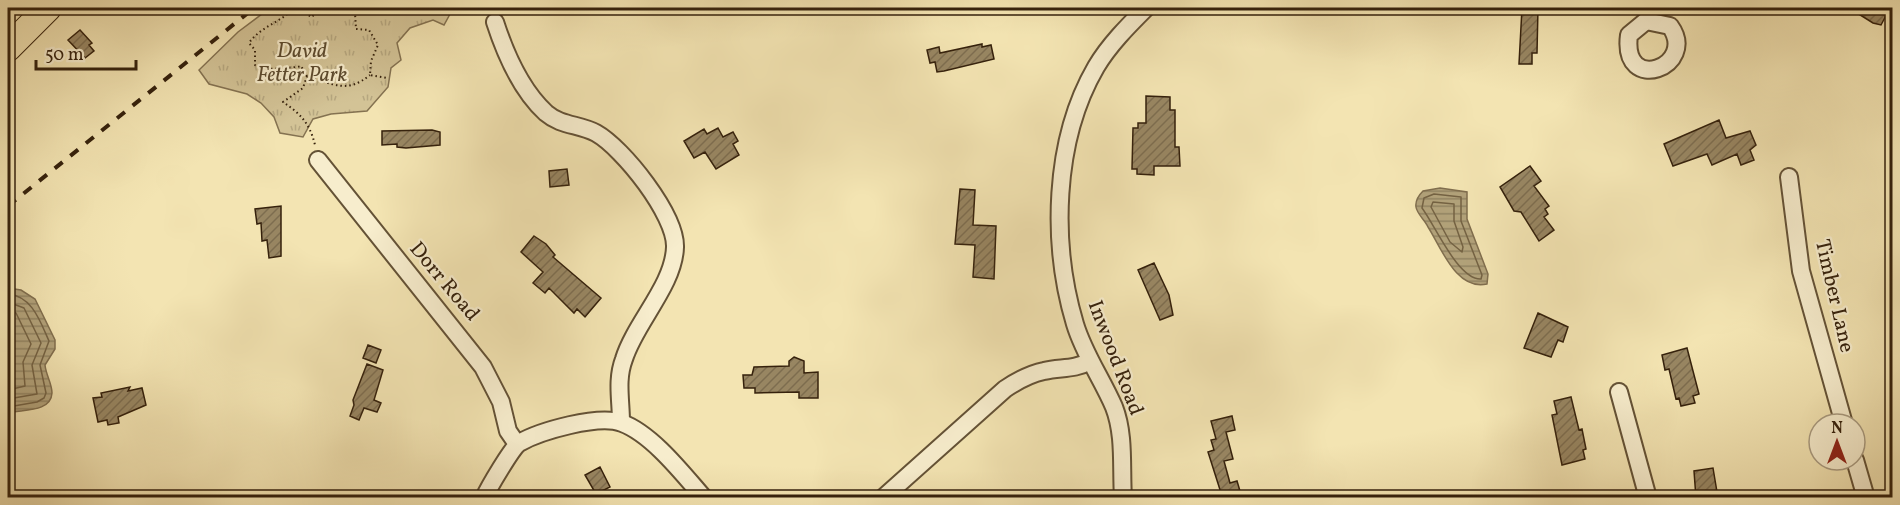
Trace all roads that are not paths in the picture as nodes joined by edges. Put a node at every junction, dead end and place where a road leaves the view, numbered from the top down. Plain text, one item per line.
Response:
1 (48, 8) edge
2 (1146, 8) edge
3 (495, 22) dead end
4 (8, 48) edge
5 (318, 160) road end
6 (1789, 177) dead end
7 (1090, 361) junction
8 (1619, 392) dead end
9 (1841, 412) edge
10 (621, 422) junction
11 (517, 444) junction
12 (1858, 472) edge
13 (484, 498) edge
14 (704, 498) edge
15 (883, 498) edge
16 (1123, 498) edge
17 (1648, 498) edge
18 (1866, 498) edge

1 - 4 main road
2 - 7 street, Inwood Road
3 - 10 street
5 - 11 street, Dorr Road
6 - 9 street, Timber Lane
7 - 15 street
7 - 16 street, Inwood Road
8 - 17 street
10 - 11 street
10 - 14 street
11 - 13 street
12 - 18 street

